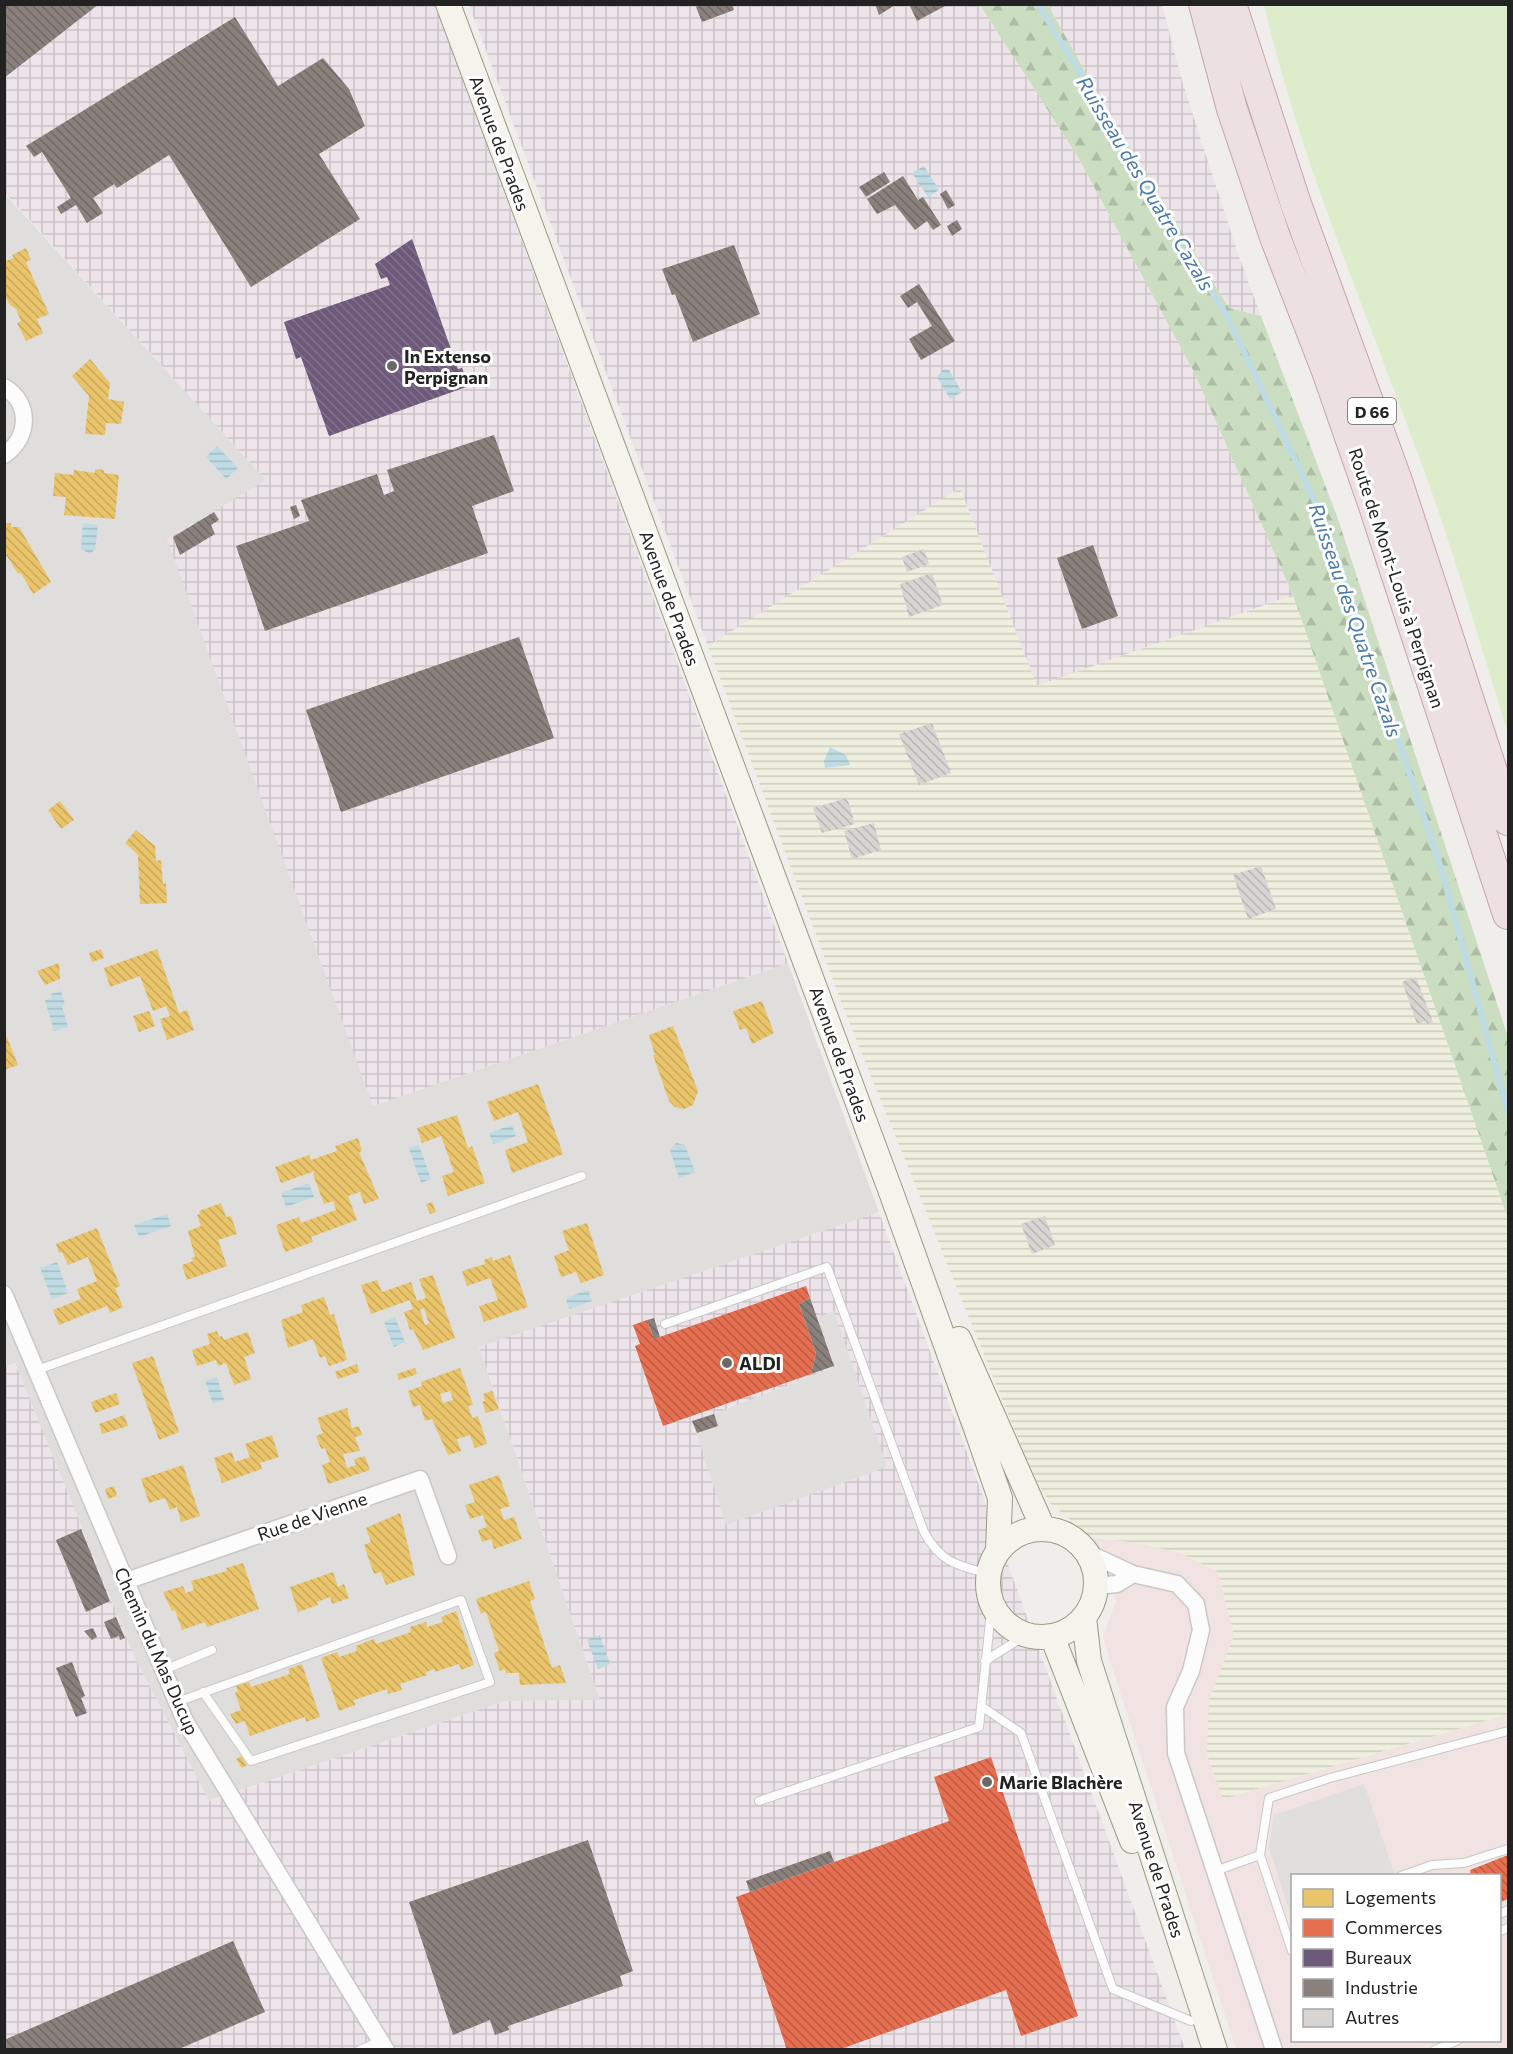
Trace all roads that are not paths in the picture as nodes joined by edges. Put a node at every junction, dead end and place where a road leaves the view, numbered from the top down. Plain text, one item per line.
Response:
1 (448, 4) edge
2 (1204, 4) edge
3 (1232, 4) edge
4 (4, 387) edge
5 (4, 455) edge
6 (1509, 820) edge
7 (1509, 914) edge
8 (582, 1176) dead end
9 (891, 1192) junction
10 (4, 1294) edge
11 (664, 1324) dead end
12 (37, 1370) junction
13 (1043, 1528) junction
14 (998, 1551) junction
15 (1088, 1553) junction
16 (448, 1556) dead end
17 (989, 1574) junction
18 (1133, 1574) junction
19 (126, 1581) junction
20 (1097, 1586) junction
21 (992, 1602) junction
22 (1084, 1617) junction
23 (1026, 1635) junction
24 (1052, 1636) junction
25 (213, 1650) dead end
26 (984, 1662) junction
27 (164, 1670) junction
28 (202, 1692) junction
29 (177, 1702) junction
30 (981, 1706) junction
31 (1509, 1731) edge
32 (759, 1801) dead end
33 (1509, 1849) edge
34 (1260, 1855) junction
35 (1215, 1871) junction
36 (1404, 1874) edge
37 (1291, 1946) edge
38 (1191, 2021) junction
39 (1453, 2042) edge
40 (383, 2045) edge
41 (360, 2049) edge
42 (1200, 2049) edge
43 (1215, 2049) edge
44 (1274, 2049) edge
45 (1435, 2049) edge

1 - 9 main road, Avenue de Prades
2 - 7 highway, Route de Mont-Louis à Perpignan / D 66
3 - 6 highway, Route de Mont-Louis à Perpignan / D 66
4 - 5 street
8 - 12 lane
9 - 13 main road, Avenue de Prades
9 - 14 main road, Avenue de Prades
10 - 12 street, Chemin du Mas Ducup
11 - 17 lane
12 - 19 street, Chemin du Mas Ducup
13 - 14 main road
13 - 15 main road
14 - 17 main road
15 - 18 street
15 - 20 main road
16 - 19 street, Rue de Vienne
17 - 21 main road
18 - 20 street
18 - 35 street
19 - 27 street, Chemin du Mas Ducup
20 - 22 main road
21 - 23 main road
21 - 26 lane
22 - 24 main road
22 - 43 main road, Avenue de Prades
23 - 24 main road
23 - 26 lane
24 - 38 main road, Avenue de Prades
25 - 27 lane
26 - 30 lane
27 - 29 street, Chemin du Mas Ducup
28 - 28 lane
28 - 29 lane
29 - 40 street, Chemin du Mas Ducup
30 - 32 lane
30 - 38 lane
31 - 34 lane
33 - 36 lane
34 - 35 lane
34 - 37 lane
35 - 44 street
38 - 42 main road, Avenue de Prades
39 - 45 lane
40 - 41 lane

